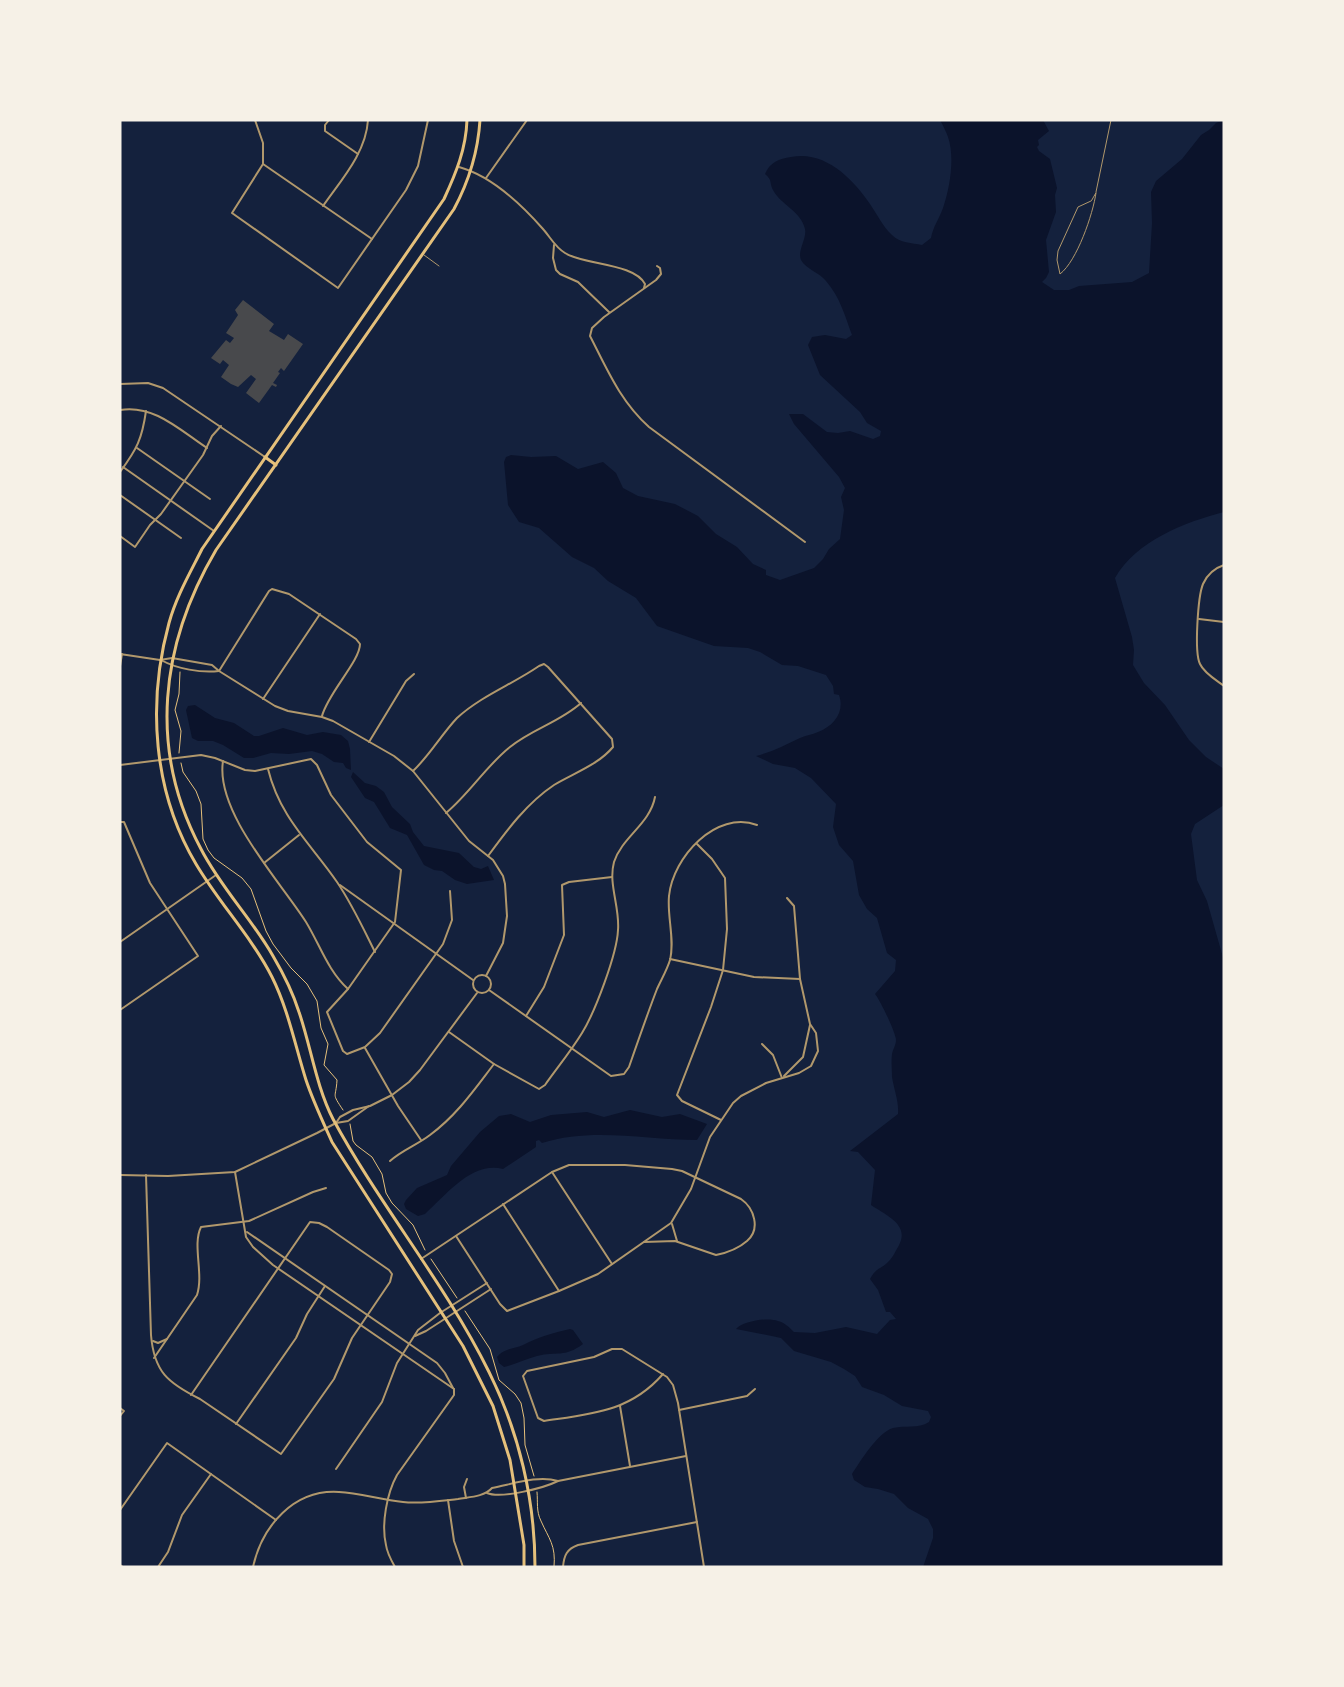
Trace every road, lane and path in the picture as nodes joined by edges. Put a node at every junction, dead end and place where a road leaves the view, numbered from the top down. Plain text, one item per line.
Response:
1 (255, 120) edge
2 (328, 120) edge
3 (368, 120) edge
4 (428, 120) edge
5 (467, 120) edge
6 (480, 120) edge
7 (527, 120) edge
8 (1111, 120) edge
9 (358, 154) junction
10 (263, 164) junction
11 (459, 167) junction
12 (471, 170) junction
13 (486, 178) junction
14 (1096, 193) junction
15 (323, 206) junction
16 (372, 239) junction
17 (554, 245) junction
18 (424, 255) junction
19 (439, 266) dead end
20 (657, 266) dead end
21 (644, 288) junction
22 (610, 313) junction
23 (120, 384) edge
24 (120, 410) edge
25 (146, 411) junction
26 (220, 426) junction
27 (137, 448) junction
28 (207, 448) junction
29 (266, 457) junction
30 (276, 465) junction
31 (123, 467) junction
32 (120, 471) edge
33 (185, 481) junction
34 (120, 495) edge
35 (210, 499) dead end
36 (171, 501) junction
37 (156, 520) junction
38 (214, 531) junction
39 (120, 536) edge
40 (181, 538) dead end
41 (805, 542) dead end
42 (1224, 565) edge
43 (320, 614) junction
44 (1199, 619) junction
45 (1224, 622) edge
46 (121, 654) edge
47 (172, 658) junction
48 (160, 660) junction
49 (120, 666) edge
50 (171, 666) junction
51 (219, 671) junction
52 (414, 674) dead end
53 (1224, 686) edge
54 (263, 699) junction
55 (581, 703) junction
56 (322, 717) junction
57 (369, 742) junction
58 (171, 759) junction
59 (159, 760) junction
60 (224, 761) junction
61 (120, 765) edge
62 (268, 769) junction
63 (413, 771) junction
64 (655, 797) dead end
65 (446, 813) junction
66 (120, 822) edge
67 (757, 825) dead end
68 (299, 835) junction
69 (697, 844) junction
70 (488, 856) junction
71 (264, 863) junction
72 (216, 875) junction
73 (612, 878) junction
74 (207, 882) junction
75 (338, 883) junction
76 (450, 891) dead end
77 (787, 898) dead end
78 (167, 910) junction
79 (395, 922) junction
80 (120, 940) edge
81 (375, 952) junction
82 (437, 953) junction
83 (670, 959) junction
84 (723, 970) junction
85 (486, 976) junction
86 (800, 979) junction
87 (473, 980) junction
88 (348, 989) junction
89 (489, 990) junction
90 (477, 993) junction
91 (120, 1010) edge
92 (526, 1016) junction
93 (810, 1024) junction
94 (449, 1032) junction
95 (762, 1044) dead end
96 (364, 1047) junction
97 (572, 1048) junction
98 (494, 1065) junction
99 (782, 1078) junction
100 (392, 1095) junction
101 (370, 1106) junction
102 (721, 1120) junction
103 (336, 1123) junction
104 (326, 1128) junction
105 (421, 1140) junction
106 (390, 1161) dead end
107 (235, 1172) junction
108 (552, 1172) junction
109 (120, 1175) edge
110 (146, 1176) junction
111 (696, 1177) junction
112 (326, 1188) dead end
113 (503, 1204) junction
114 (244, 1222) junction
115 (671, 1223) junction
116 (247, 1232) junction
117 (456, 1236) junction
118 (677, 1241) junction
119 (643, 1243) junction
120 (285, 1258) junction
121 (421, 1259) junction
122 (612, 1264) junction
123 (278, 1268) junction
124 (487, 1283) junction
125 (325, 1286) junction
126 (491, 1289) junction
127 (559, 1291) junction
128 (319, 1297) junction
129 (451, 1306) junction
130 (440, 1312) junction
131 (455, 1313) junction
132 (367, 1316) junction
133 (445, 1319) junction
134 (360, 1326) junction
135 (415, 1336) junction
136 (167, 1339) junction
137 (152, 1341) junction
138 (409, 1344) junction
139 (402, 1355) junction
140 (154, 1358) junction
141 (663, 1374) junction
142 (454, 1389) junction
143 (755, 1389) dead end
144 (191, 1395) junction
145 (620, 1406) junction
146 (120, 1408) edge
147 (679, 1410) junction
148 (120, 1416) edge
149 (236, 1424) junction
150 (686, 1456) junction
151 (630, 1467) junction
152 (336, 1469) dead end
153 (211, 1474) junction
154 (467, 1479) dead end
155 (558, 1481) junction
156 (526, 1482) junction
157 (514, 1484) junction
158 (528, 1491) junction
159 (516, 1492) junction
160 (487, 1493) junction
161 (466, 1498) junction
162 (389, 1500) junction
163 (448, 1500) junction
164 (120, 1510) edge
165 (276, 1520) junction
166 (697, 1522) junction
167 (159, 1567) edge
168 (253, 1567) edge
169 (395, 1567) edge
170 (463, 1567) edge
171 (524, 1567) edge
172 (535, 1567) edge
173 (563, 1567) edge
174 (704, 1567) edge

1 - 10 street
2 - 9 street
3 - 9 street
4 - 16 street
5 - 11 main road
6 - 12 main road
7 - 13 street
8 - 14 lane
9 - 15 street
10 - 15 street
10 - 16 street
11 - 12 street
11 - 29 main road
12 - 13 street
12 - 18 main road
13 - 17 street
14 - 14 lane
15 - 16 street
17 - 21 street
17 - 22 street
18 - 19 lane
18 - 30 main road
20 - 21 street
21 - 22 street
22 - 41 street
23 - 26 street
24 - 25 street
25 - 27 street
25 - 28 street
26 - 28 street
26 - 29 street
27 - 31 street
27 - 33 street
28 - 33 street
29 - 30 main road
29 - 38 main road
30 - 47 main road
31 - 32 street
31 - 36 street
33 - 35 street
33 - 36 street
34 - 37 street
36 - 37 street
36 - 38 street
37 - 39 street
37 - 40 street
38 - 48 main road
42 - 44 street
43 - 51 street
43 - 54 street
43 - 56 street
44 - 45 street
44 - 53 street
46 - 48 street
46 - 49 street
47 - 48 street
47 - 50 main road
47 - 51 street
48 - 50 street
48 - 59 main road
50 - 51 street
50 - 58 main road
51 - 54 street
52 - 57 street
54 - 56 street
55 - 63 street
55 - 65 street
55 - 70 street
56 - 57 street
57 - 63 street
58 - 59 street
58 - 60 street
58 - 72 main road
59 - 61 street
59 - 74 main road
60 - 62 street
60 - 71 street
62 - 68 street
62 - 79 street
63 - 65 street
64 - 73 street
65 - 70 street
66 - 78 street
67 - 69 street
68 - 71 street
68 - 75 street
69 - 83 street
69 - 84 street
70 - 85 street
71 - 88 street
72 - 74 street
72 - 103 main road
73 - 92 street
73 - 97 street
74 - 78 street
74 - 104 main road
75 - 79 street
75 - 81 street
76 - 82 street
77 - 86 street
78 - 80 street
78 - 91 street
79 - 81 street
79 - 82 street
81 - 88 street
82 - 87 street
82 - 96 street
83 - 84 street
83 - 97 street
84 - 86 street
84 - 102 street
85 - 87 street
85 - 89 street
86 - 93 street
87 - 90 street
88 - 96 street
89 - 90 street
89 - 92 street
90 - 94 street
92 - 97 street
93 - 99 street
93 - 99 street
94 - 98 street
94 - 100 street
95 - 99 street
96 - 100 street
97 - 98 street
98 - 105 street
99 - 102 street
100 - 101 street
100 - 105 street
101 - 103 street
101 - 103 street
102 - 111 street
103 - 104 street
103 - 121 main road
104 - 107 street
104 - 130 main road
105 - 106 street
107 - 110 street
107 - 114 street
108 - 111 street
108 - 113 street
108 - 122 street
109 - 110 street
110 - 137 street
111 - 115 street
111 - 118 street
112 - 114 street
113 - 117 street
113 - 127 street
114 - 116 street
114 - 136 street
115 - 118 street
115 - 119 street
116 - 120 street
116 - 123 street
117 - 121 street
117 - 124 street
118 - 119 street
119 - 122 street
120 - 123 street
120 - 125 street
120 - 132 street
121 - 129 main road
122 - 127 street
123 - 128 street
123 - 144 street
124 - 126 street
124 - 129 street
125 - 128 street
125 - 132 street
126 - 127 street
126 - 131 street
128 - 134 street
128 - 149 street
129 - 130 street
129 - 131 main road
130 - 133 main road
130 - 135 street
131 - 133 street
131 - 156 main road
132 - 134 street
132 - 138 street
133 - 135 street
133 - 157 main road
134 - 139 street
134 - 149 street
135 - 138 street
136 - 137 street
136 - 140 street
137 - 140 street
138 - 139 street
138 - 142 street
139 - 142 street
139 - 152 street
140 - 144 street
141 - 145 street
141 - 145 street
141 - 147 street
142 - 162 street
143 - 147 street
144 - 149 street
145 - 151 street
146 - 148 street
147 - 150 street
150 - 151 street
150 - 166 street
151 - 155 street
153 - 164 street
153 - 165 street
153 - 167 street
154 - 161 street
155 - 156 street
155 - 158 street
156 - 157 street
156 - 158 main road
157 - 159 main road
157 - 160 street
158 - 159 street
158 - 172 main road
159 - 160 street
159 - 171 main road
160 - 161 street
161 - 163 street
162 - 163 street
162 - 165 street
162 - 169 street
163 - 170 street
165 - 168 street
166 - 173 street
166 - 174 street

